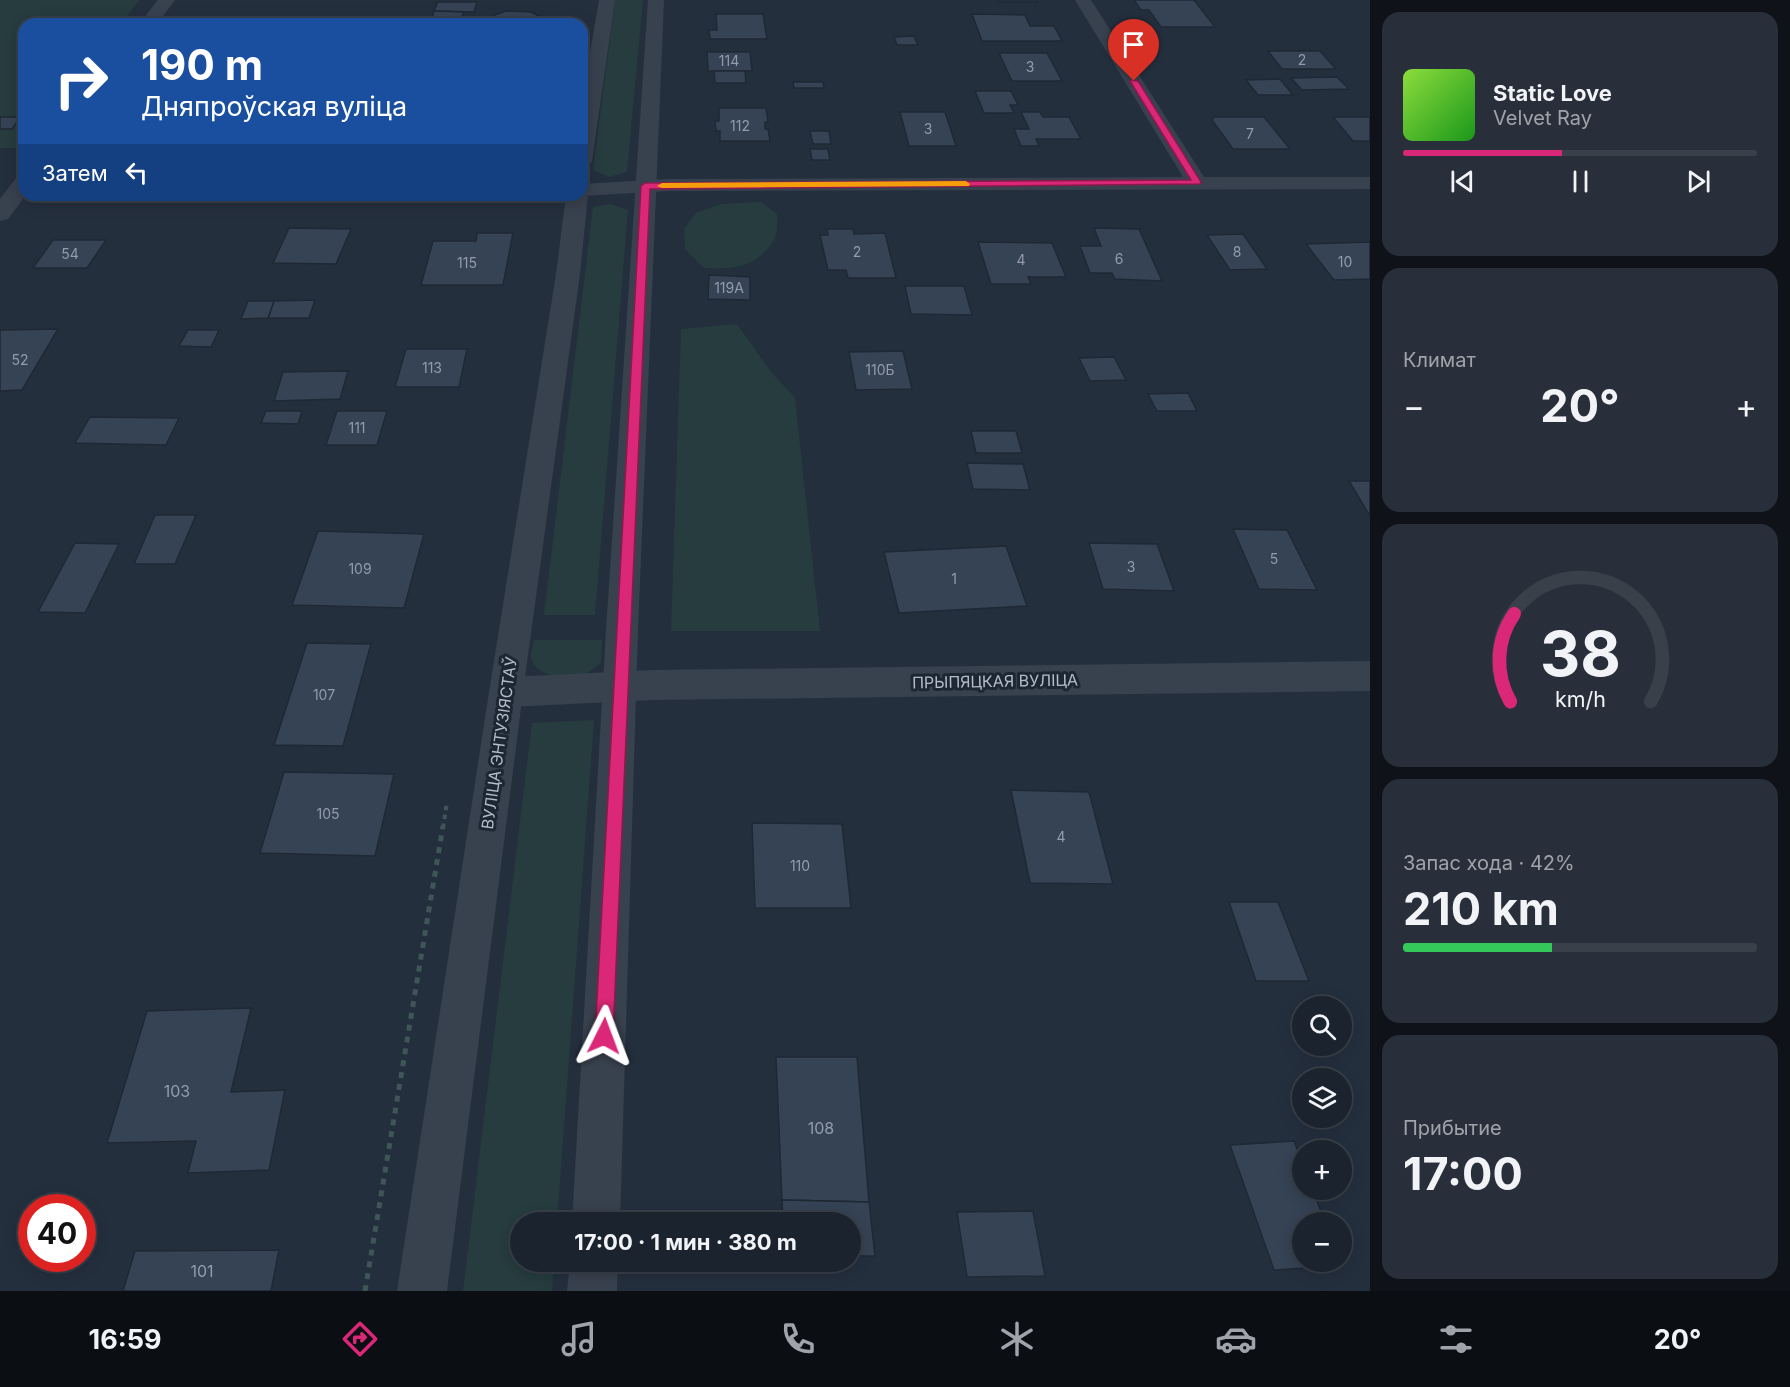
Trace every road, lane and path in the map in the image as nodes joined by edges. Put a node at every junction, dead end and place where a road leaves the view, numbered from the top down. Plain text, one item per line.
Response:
1 (167, 0) edge
2 (607, 0) edge
3 (656, 0) edge
4 (1083, 0) edge
5 (153, 18) edge
6 (588, 122) edge
7 (1197, 182) junction
8 (1370, 183) edge
9 (645, 186) junction
10 (17, 189) edge
11 (588, 190) edge
12 (576, 201) edge
13 (0, 214) edge
14 (1370, 676) edge
15 (620, 686) junction
16 (506, 692) junction
17 (596, 1212) edge
18 (593, 1272) edge
19 (422, 1291) edge
20 (592, 1291) edge

1 - 5 street
2 - 6 street
3 - 9 street
4 - 7 street
7 - 8 street
7 - 9 street
9 - 11 street
9 - 15 street
10 - 13 street
12 - 16 street, ВУЛІЦА ЭНТУЗІЯСТАЎ
14 - 15 street, ПРЫПЯЦКАЯ ВУЛІЦА
15 - 16 street, ПРЫПЯЦКАЯ ВУЛІЦА
15 - 17 street
16 - 19 street, ВУЛІЦА ЭНТУЗІЯСТАЎ
18 - 20 street

